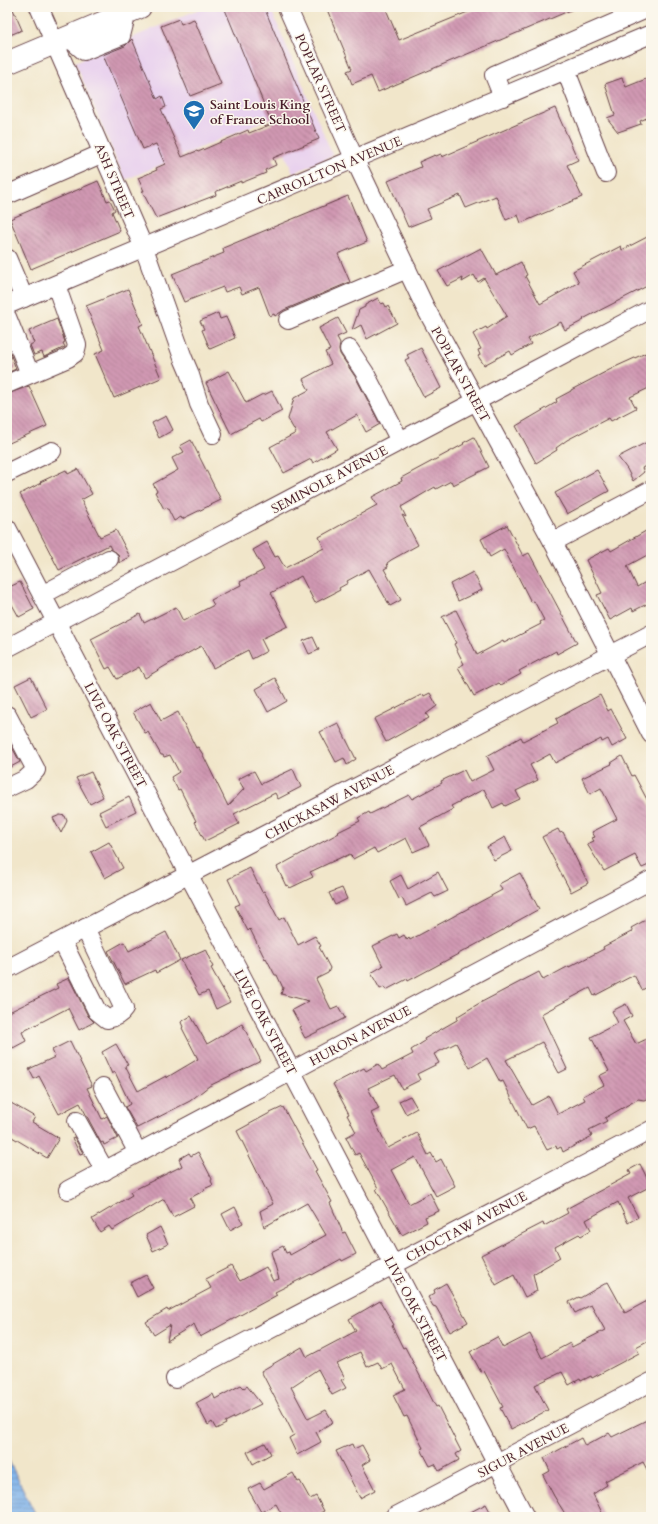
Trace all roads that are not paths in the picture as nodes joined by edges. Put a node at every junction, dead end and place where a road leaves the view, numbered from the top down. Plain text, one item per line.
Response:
1 (39, 7) edge
2 (287, 7) edge
3 (651, 7) edge
4 (134, 10) edge
5 (651, 34) edge
6 (62, 40) junction
7 (7, 63) edge
8 (566, 71) junction
9 (503, 97) junction
10 (103, 153) junction
11 (354, 158) junction
12 (606, 174) dead end
13 (7, 195) edge
14 (144, 248) junction
15 (7, 258) edge
16 (407, 269) junction
17 (56, 285) junction
18 (24, 298) junction
19 (7, 305) edge
20 (651, 309) edge
21 (7, 317) edge
22 (288, 320) dead end
23 (349, 349) dead end
24 (30, 374) junction
25 (7, 384) edge
26 (476, 401) junction
27 (212, 434) dead end
28 (400, 441) junction
29 (52, 451) dead end
30 (7, 473) edge
31 (651, 490) edge
32 (7, 528) edge
33 (553, 542) junction
34 (109, 559) dead end
35 (42, 595) junction
36 (56, 622) junction
37 (651, 634) edge
38 (7, 648) edge
39 (611, 655) junction
40 (7, 715) edge
41 (651, 734) edge
42 (7, 788) edge
43 (189, 875) junction
44 (651, 880) edge
45 (86, 928) junction
46 (62, 941) junction
47 (7, 969) edge
48 (291, 1071) junction
49 (103, 1087) dead end
50 (77, 1121) dead end
51 (651, 1130) edge
52 (138, 1153) junction
53 (104, 1170) junction
54 (68, 1190) dead end
55 (393, 1264) junction
56 (175, 1378) dead end
57 (651, 1382) edge
58 (497, 1463) junction
59 (394, 1517) edge
60 (525, 1517) edge

1 - 6 street, ASH STREET
2 - 11 street, POPLAR STREET
3 - 9 street
4 - 6 main road
5 - 8 street, CARROLLTON AVENUE
6 - 7 main road
6 - 10 street, ASH STREET
8 - 9 street, CARROLLTON AVENUE
8 - 12 street
9 - 11 street, CARROLLTON AVENUE
10 - 13 street
10 - 14 street, ASH STREET
11 - 14 street, CARROLLTON AVENUE
11 - 16 street, POPLAR STREET
14 - 17 street, CARROLLTON AVENUE
14 - 27 street, ASH STREET
15 - 18 street
16 - 22 street
16 - 26 street, POPLAR STREET
17 - 18 street, CARROLLTON AVENUE
17 - 24 street
18 - 19 street, CARROLLTON AVENUE
20 - 26 street, SEMINOLE AVENUE
21 - 24 street
23 - 28 street
24 - 25 street
26 - 28 street, SEMINOLE AVENUE
26 - 33 street, POPLAR STREET
28 - 36 street, SEMINOLE AVENUE
29 - 30 street
31 - 33 street
32 - 35 street, LIVE OAK STREET
33 - 39 street, POPLAR STREET
34 - 35 street
35 - 36 street, LIVE OAK STREET
36 - 38 street, SEMINOLE AVENUE
36 - 43 street, LIVE OAK STREET
37 - 39 street, CHICKASAW AVENUE
39 - 41 street, POPLAR STREET
39 - 43 street, CHICKASAW AVENUE
40 - 42 street
43 - 45 street, CHICKASAW AVENUE
43 - 48 street, LIVE OAK STREET
44 - 48 street, HURON AVENUE
45 - 46 street, CHICKASAW AVENUE
45 - 46 street
46 - 47 street, CHICKASAW AVENUE
48 - 52 street, HURON AVENUE
48 - 55 street, LIVE OAK STREET
49 - 52 street
50 - 53 street
51 - 55 street, CHOCTAW AVENUE
52 - 53 street, HURON AVENUE
53 - 54 street, HURON AVENUE
55 - 56 street, CHOCTAW AVENUE
55 - 58 street, LIVE OAK STREET
57 - 58 street, SIGUR AVENUE
58 - 59 street, SIGUR AVENUE
58 - 60 street, LIVE OAK STREET

